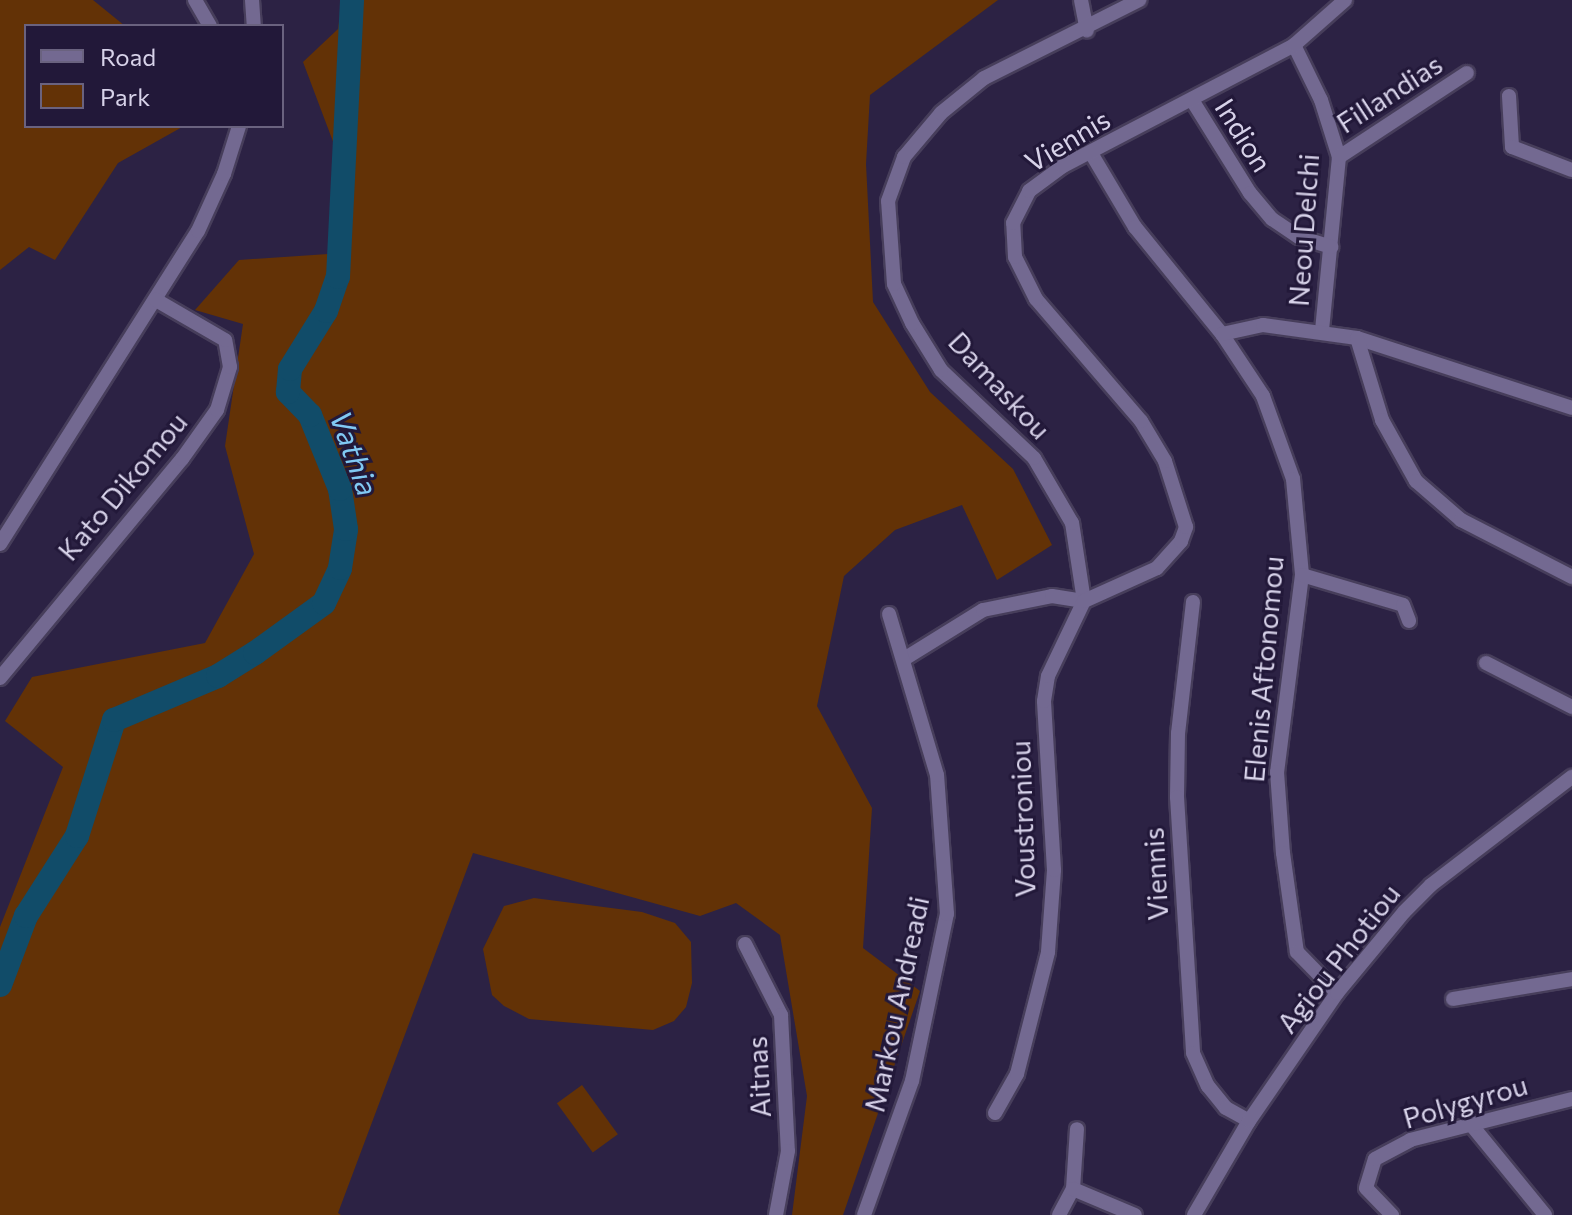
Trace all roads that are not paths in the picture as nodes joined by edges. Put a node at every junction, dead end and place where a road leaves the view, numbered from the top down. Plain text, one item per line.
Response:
1 (195, 0) edge
2 (252, 0) edge
3 (1081, 0) edge
4 (1139, 0) edge
5 (1345, 0) edge
6 (209, 24) edge
7 (254, 24) edge
8 (1087, 30) junction
9 (1294, 45) junction
10 (1467, 73) dead end
11 (1509, 96) dead end
12 (1192, 100) junction
13 (238, 128) edge
14 (1091, 153) junction
15 (1339, 157) junction
16 (1572, 170) edge
17 (1332, 247) junction
18 (156, 300) junction
19 (1322, 330) junction
20 (1222, 334) junction
21 (1357, 338) junction
22 (1572, 408) edge
23 (0, 544) edge
24 (1302, 575) junction
25 (1572, 577) edge
26 (1084, 601) junction
27 (1193, 602) dead end
28 (889, 614) dead end
29 (1409, 621) dead end
30 (904, 659) junction
31 (1486, 663) dead end
32 (0, 678) edge
33 (1572, 707) edge
34 (1572, 777) edge
35 (745, 944) dead end
36 (1572, 979) edge
37 (1337, 993) junction
38 (1453, 999) dead end
39 (1572, 1099) edge
40 (995, 1113) dead end
41 (1249, 1121) junction
42 (1469, 1122) junction
43 (1077, 1129) dead end
44 (1073, 1189) junction
45 (776, 1215) edge
46 (864, 1215) edge
47 (1059, 1215) edge
48 (1135, 1215) edge
49 (1194, 1215) edge
50 (1392, 1215) edge
51 (1545, 1215) edge

1 - 6 street
2 - 7 street
3 - 8 street
4 - 8 street, Damaskou
5 - 9 street, Viennis
8 - 26 street, Damaskou
9 - 12 street, Viennis
9 - 15 street, Neou Delchi
10 - 15 street, Fillandias
11 - 16 street
12 - 14 street, Viennis
12 - 17 street, Indion
13 - 18 street
14 - 20 street, Elenis Aftonomou
14 - 26 street, Viennis
15 - 17 street, Neou Delchi
17 - 19 street, Neou Delchi
18 - 23 street
18 - 32 street, Kato Dikomou
19 - 20 street
19 - 21 street
20 - 24 street, Elenis Aftonomou
21 - 22 street
21 - 25 street
24 - 29 street
24 - 37 street, Elenis Aftonomou
26 - 30 street
26 - 40 street, Voustroniou
27 - 41 street, Viennis
28 - 30 street, Markou Andreadi
30 - 46 street, Markou Andreadi
31 - 33 street
34 - 37 street, Agiou Photiou
35 - 45 street, Aitnas
36 - 38 street
37 - 41 street, Agiou Photiou
39 - 42 street, Polygyrou
41 - 49 street, Agiou Photiou
42 - 50 street, Polygyrou
42 - 51 street
43 - 44 street
44 - 47 street
44 - 48 street

